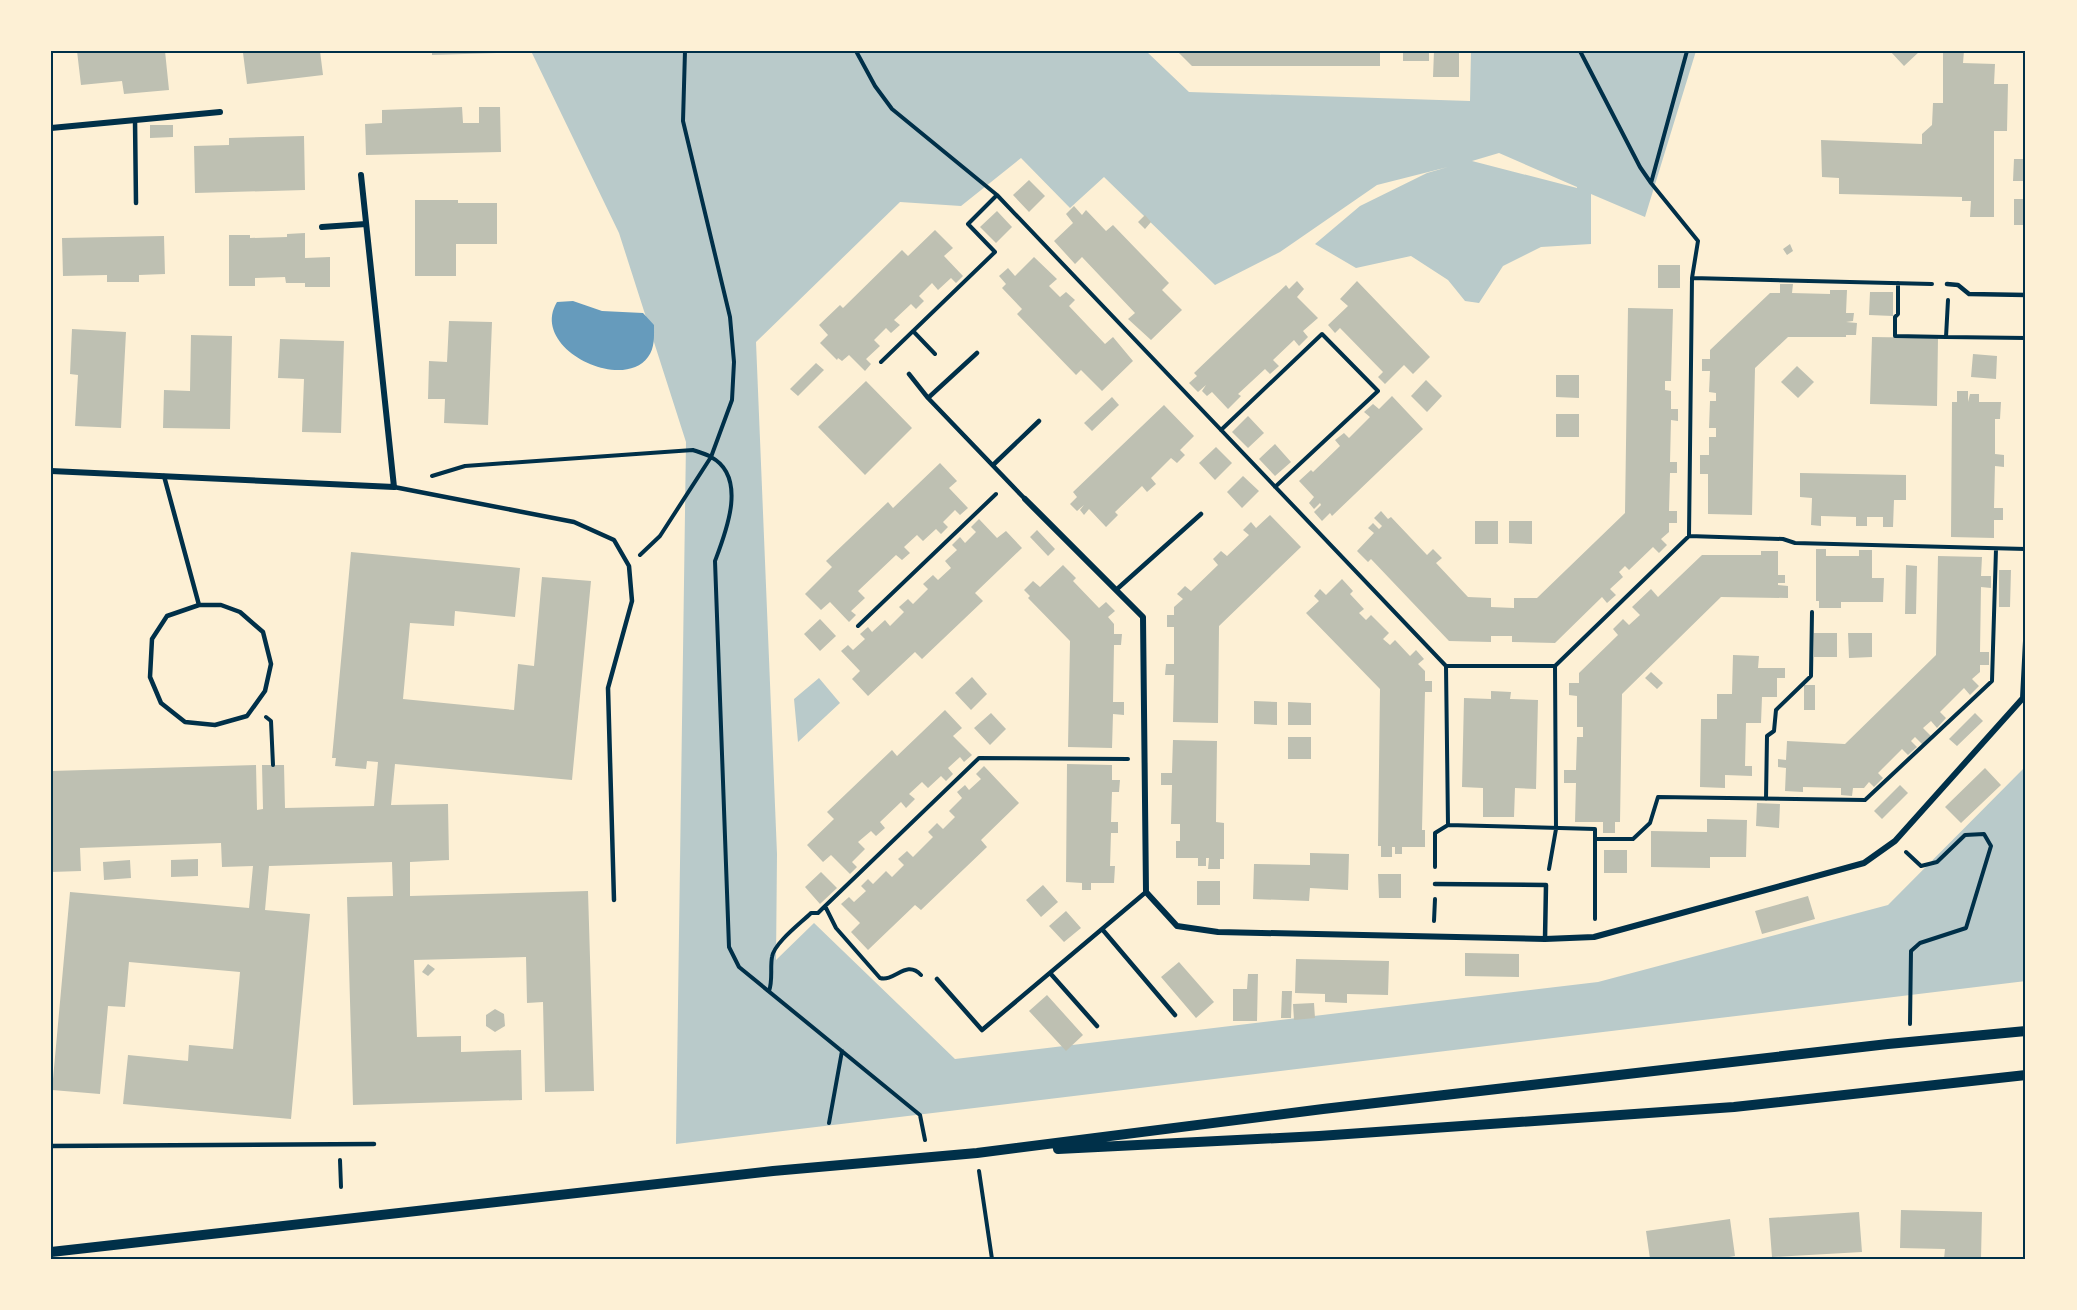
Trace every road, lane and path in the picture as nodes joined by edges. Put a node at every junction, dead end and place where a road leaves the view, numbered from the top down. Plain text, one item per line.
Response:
1 (685, 51) edge
2 (856, 51) edge
3 (1580, 51) edge
4 (1687, 51) edge
5 (220, 111) dead end
6 (135, 120) junction
7 (51, 128) edge
8 (361, 175) dead end
9 (1651, 183) junction
10 (998, 195) junction
11 (136, 202) dead end
12 (366, 224) junction
13 (322, 226) dead end
14 (1692, 278) junction
15 (1898, 283) junction
16 (1947, 284) junction
17 (2026, 295) edge
18 (913, 331) junction
19 (1946, 337) junction
20 (2026, 338) edge
21 (978, 353) dead end
22 (934, 354) dead end
23 (881, 362) dead end
24 (909, 374) dead end
25 (928, 398) junction
26 (1039, 421) dead end
27 (1221, 430) junction
28 (711, 457) junction
29 (993, 465) junction
30 (51, 471) edge
31 (164, 476) junction
32 (1009, 482) junction
33 (394, 487) junction
34 (1275, 487) junction
35 (1024, 499) joint
36 (1201, 514) dead end
37 (1689, 536) junction
38 (1996, 549) junction
39 (2026, 549) edge
40 (629, 566) junction
41 (1116, 590) junction
42 (199, 605) junction
43 (1812, 612) dead end
44 (858, 626) dead end
45 (2026, 641) edge
46 (1446, 666) junction
47 (1555, 666) junction
48 (254, 706) junction
49 (1145, 759) junction
50 (273, 765) dead end
51 (1766, 799) junction
52 (1448, 825) junction
53 (1556, 829) junction
54 (1596, 839) junction
55 (1895, 841) junction
56 (1435, 884) junction
57 (1546, 885) junction
58 (1146, 892) junction
59 (614, 900) dead end
60 (825, 906) junction
61 (1102, 929) junction
62 (1434, 936) junction
63 (1594, 937) junction
64 (1545, 939) junction
65 (1050, 973) junction
66 (938, 981) joint
67 (769, 991) junction
68 (1175, 1015) dead end
69 (1096, 1026) dead end
70 (2026, 1031) edge
71 (1911, 1042) junction
72 (842, 1051) junction
73 (2026, 1075) edge
74 (829, 1123) dead end
75 (340, 1144) junction
76 (374, 1144) dead end
77 (51, 1146) edge
78 (977, 1153) junction
79 (927, 1158) junction
80 (341, 1187) dead end
81 (51, 1252) edge
82 (992, 1259) edge

1 - 28 path
2 - 10 path
3 - 9 path
4 - 9 path
5 - 6 street
6 - 7 street
6 - 11 lane
8 - 12 street
9 - 14 path
10 - 18 path
10 - 27 path
12 - 13 street
12 - 33 street
14 - 15 path
14 - 37 path
15 - 16 path
15 - 19 path
16 - 17 lane
16 - 19 path
18 - 22 path
18 - 23 path
19 - 20 path
21 - 25 lane
24 - 25 lane
25 - 29 lane
26 - 29 lane
27 - 34 path
27 - 34 path
28 - 33 path
28 - 40 path
28 - 67 path
29 - 32 lane
30 - 31 street
31 - 33 street
31 - 42 lane
32 - 35 lane
32 - 44 path
33 - 40 lane
34 - 46 path
35 - 41 street
36 - 41 lane
37 - 38 path
37 - 47 path
38 - 39 path
38 - 51 path
40 - 59 lane
41 - 49 street
42 - 48 lane
42 - 48 lane
43 - 51 path
45 - 55 street
46 - 47 path
46 - 52 path
47 - 53 path
48 - 50 path
49 - 58 street
49 - 60 path
51 - 54 path
52 - 53 path
52 - 56 path
53 - 54 path
53 - 57 path
54 - 63 path
55 - 63 street
55 - 71 path
56 - 57 lane
56 - 62 path
57 - 64 lane
58 - 61 lane
58 - 62 street
60 - 66 path
60 - 67 path
61 - 65 lane
61 - 68 lane
62 - 64 street
63 - 64 street
65 - 66 lane
65 - 69 lane
67 - 72 path
70 - 71 street
71 - 78 street
72 - 74 path
72 - 79 path
73 - 78 street
75 - 76 lane
75 - 77 lane
75 - 80 path
78 - 79 street
78 - 82 path
79 - 81 street

